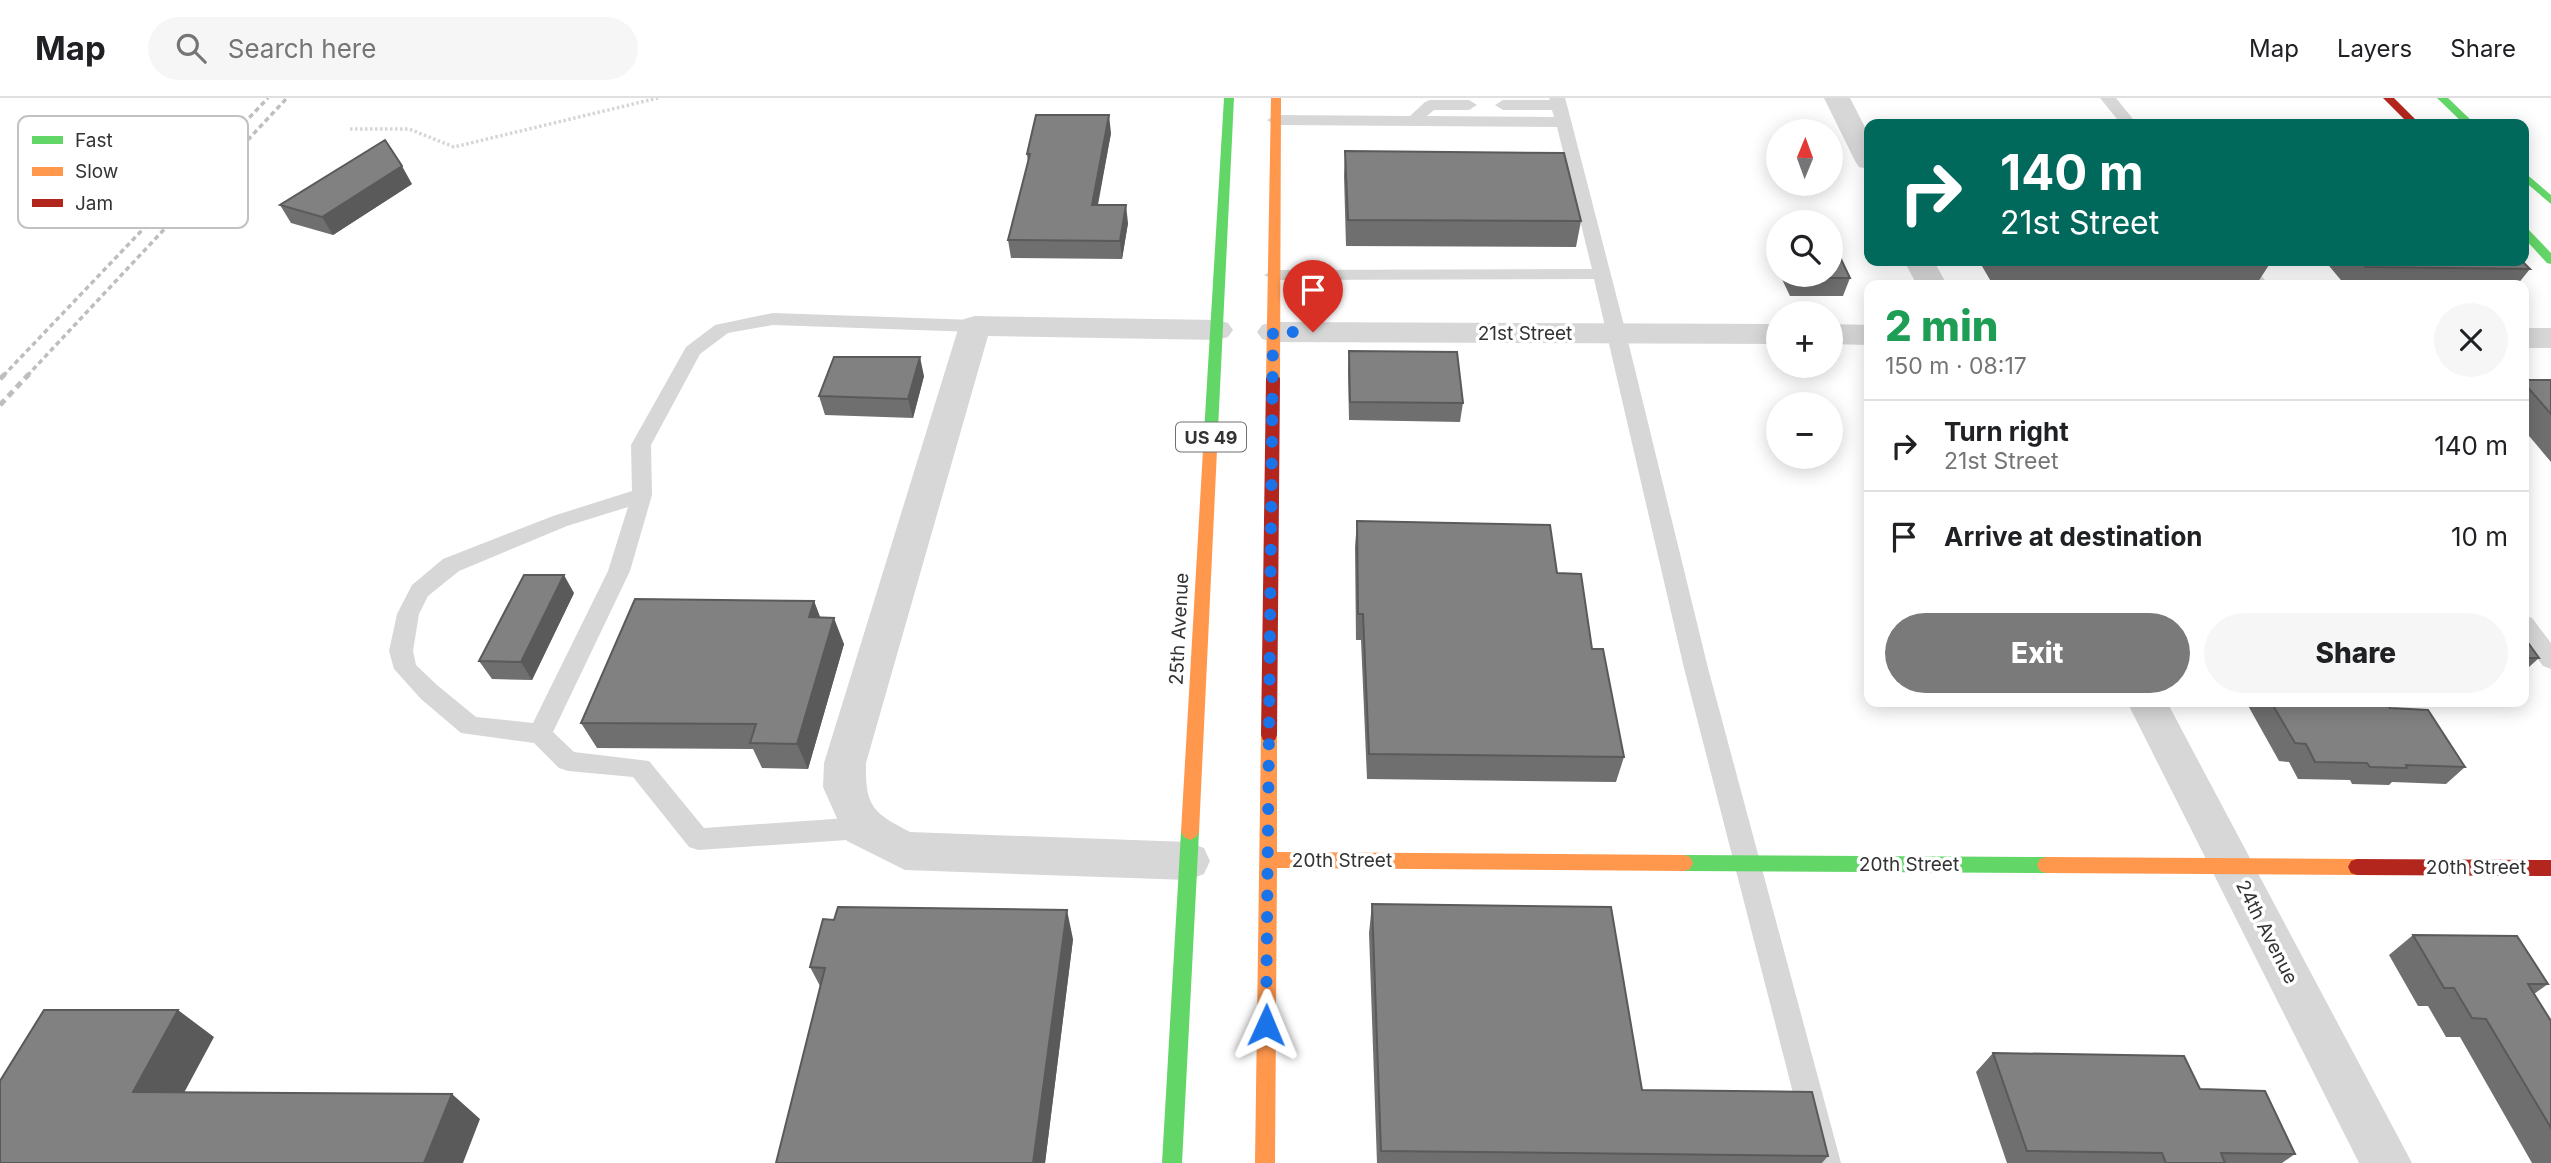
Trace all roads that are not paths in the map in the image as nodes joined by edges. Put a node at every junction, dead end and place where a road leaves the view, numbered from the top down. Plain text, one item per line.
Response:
1 (1229, 98) edge
2 (1276, 98) edge
3 (1837, 98) edge
4 (2108, 98) edge
5 (2388, 98) edge
6 (2442, 98) edge
7 (1469, 105) dead end
8 (1503, 105) dead end
9 (1560, 108) edge
10 (2125, 119) edge
11 (2410, 119) edge
12 (2465, 119) edge
13 (1275, 120) junction
14 (1414, 121) junction
15 (1864, 151) edge
16 (2529, 180) edge
17 (2551, 201) edge
18 (2529, 237) edge
19 (2551, 260) edge
20 (2244, 266) edge
21 (1602, 274) junction
22 (1273, 275) junction
23 (2256, 280) edge
24 (975, 326) junction
25 (1217, 330) junction
26 (1273, 332) junction
27 (1617, 333) junction
28 (1766, 334) edge
29 (1843, 334) edge
30 (1864, 335) edge
31 (2529, 338) edge
32 (2551, 338) edge
33 (642, 495) junction
34 (2529, 631) edge
35 (2551, 660) edge
36 (2150, 707) edge
37 (540, 734) junction
38 (862, 828) junction
39 (1268, 860) junction
40 (1188, 861) junction
41 (1748, 863) junction
42 (2233, 865) junction
43 (2551, 868) edge
44 (1172, 1163) edge
45 (1265, 1163) edge
46 (1826, 1163) edge
47 (2386, 1163) edge

1 - 25 main road, 25th Avenue / US 49
2 - 13 main road, US 49
3 - 15 street
4 - 10 lane
5 - 11 main road
6 - 12 main road
7 - 14 lane
8 - 9 lane
9 - 14 lane
9 - 21 lane
13 - 14 lane
13 - 22 main road, US 49
16 - 17 main road
18 - 19 main road
20 - 23 lane
21 - 22 lane
21 - 27 lane
22 - 26 main road, US 49
24 - 25 street
24 - 33 lane
24 - 38 street
25 - 40 main road, 25th Avenue / US 49
26 - 27 street, 21st Street
26 - 39 main road, US 49
27 - 28 street, 21st Street
27 - 41 lane
29 - 30 street
31 - 32 street
33 - 37 lane
33 - 37 lane
34 - 35 lane
36 - 42 street, 24th Avenue
37 - 38 lane
38 - 40 street
39 - 41 main road, 20th Street
39 - 45 main road, US 49
40 - 44 main road, 25th Avenue / US 49
41 - 42 main road, 20th Street
41 - 46 lane
42 - 43 main road, 20th Street
42 - 47 street, 24th Avenue

